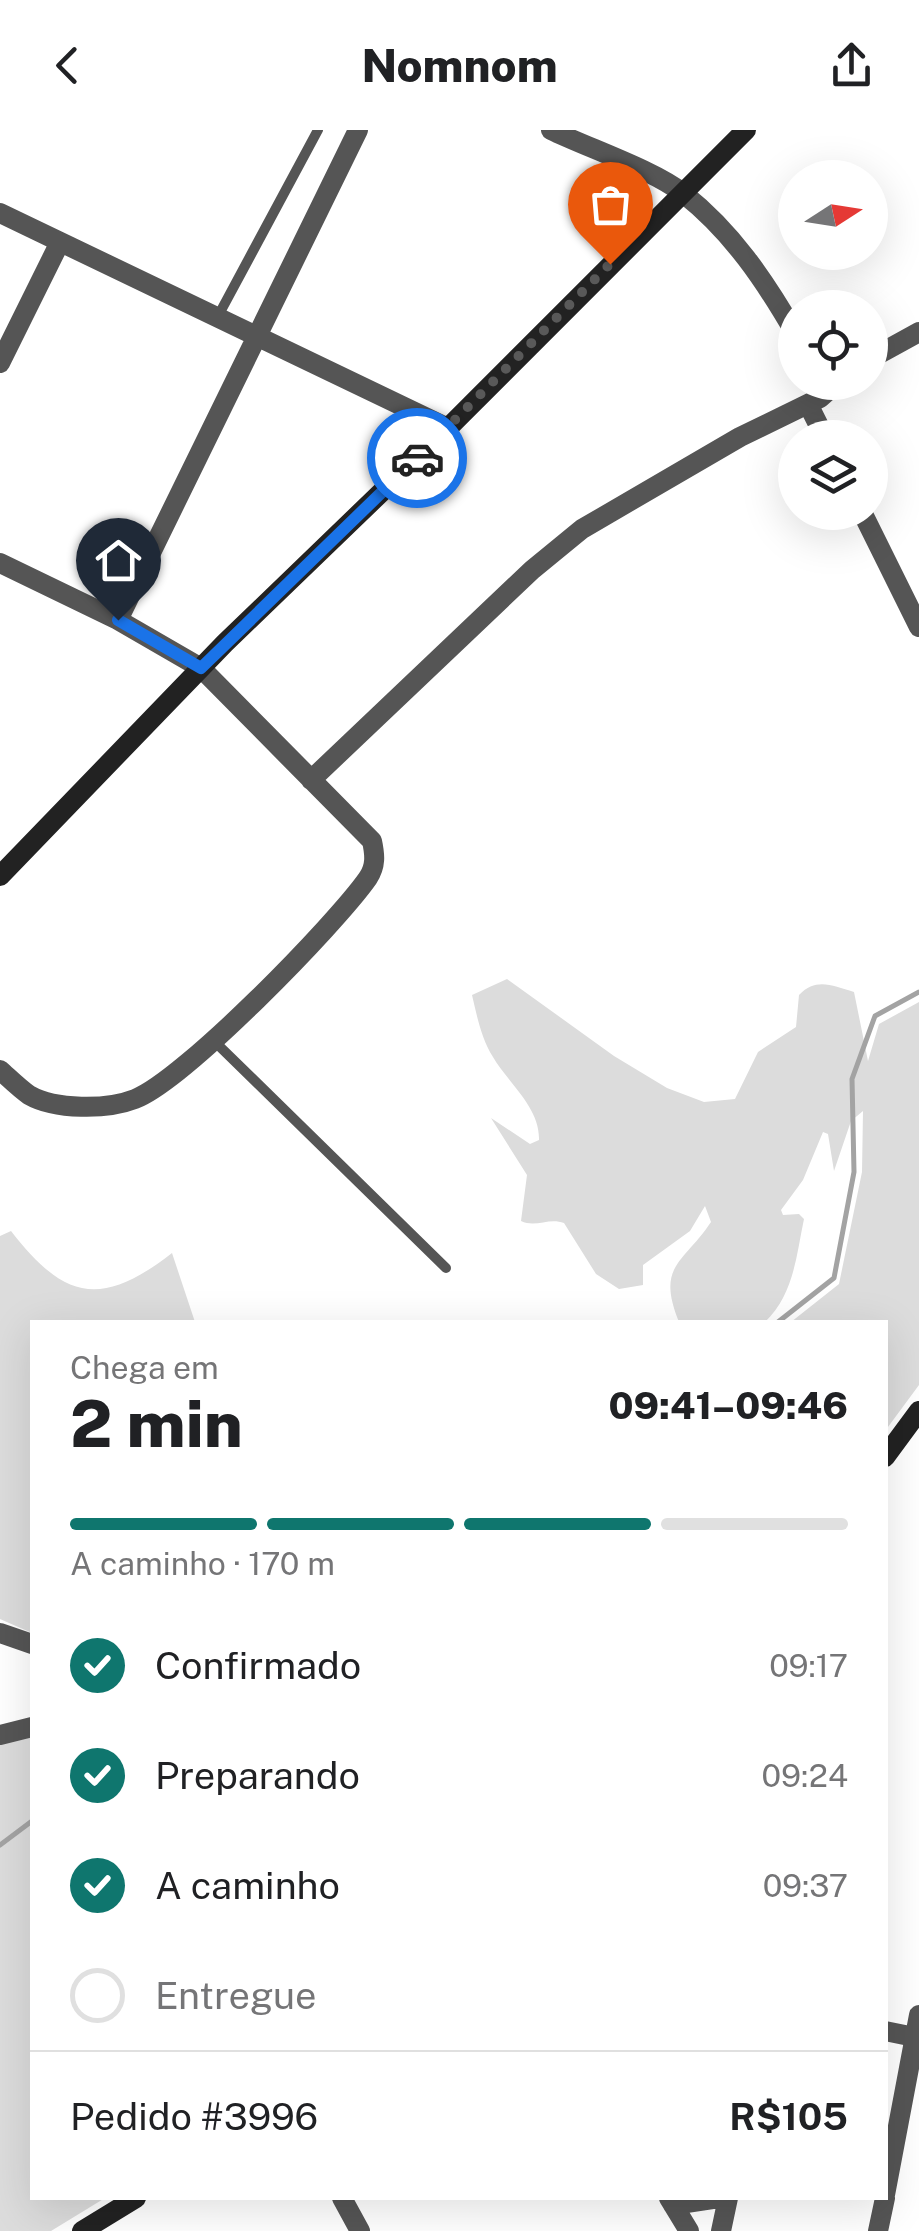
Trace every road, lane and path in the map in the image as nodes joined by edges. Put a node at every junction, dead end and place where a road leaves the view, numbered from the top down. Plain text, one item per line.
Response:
1 (318, 130) edge
2 (358, 130) edge
3 (551, 130) edge
4 (746, 130) edge
5 (681, 192) junction
6 (0, 213) edge
7 (60, 242) junction
8 (778, 304) edge
9 (218, 318) junction
10 (919, 332) edge
11 (256, 337) junction
12 (888, 348) edge
13 (0, 363) edge
14 (805, 400) edge
15 (448, 428) junction
16 (871, 530) edge
17 (0, 563) edge
18 (118, 620) junction
19 (919, 627) edge
20 (201, 668) junction
21 (311, 780) junction
22 (0, 876) edge
23 (212, 1040) junction
24 (0, 1070) edge
25 (446, 1268) dead end
26 (919, 1411) edge
27 (888, 1454) edge
28 (0, 1633) edge
29 (30, 1643) edge
30 (30, 1728) edge
31 (0, 1736) edge
32 (919, 2015) edge
33 (888, 2032) edge
34 (917, 2038) edge
35 (888, 2181) edge
36 (133, 2200) edge
37 (343, 2200) edge
38 (728, 2200) edge
39 (884, 2200) edge
40 (671, 2201) edge
41 (82, 2231) edge
42 (360, 2231) edge
43 (688, 2231) edge
44 (720, 2231) edge
45 (878, 2231) edge

1 - 9 lane
2 - 11 street
3 - 5 street
4 - 5 street
5 - 8 street
5 - 15 street
6 - 7 street
7 - 9 street
7 - 13 street
9 - 11 street
10 - 12 street
11 - 15 street
11 - 18 street
14 - 21 street
15 - 20 street
16 - 19 street
17 - 18 street
18 - 20 street
20 - 21 street
20 - 22 street
21 - 23 street
23 - 24 street
23 - 25 lane
26 - 27 street
28 - 29 street
30 - 31 street
32 - 34 street
33 - 34 street
34 - 35 street
36 - 41 street
37 - 42 street
38 - 44 street
39 - 45 street
40 - 43 street

